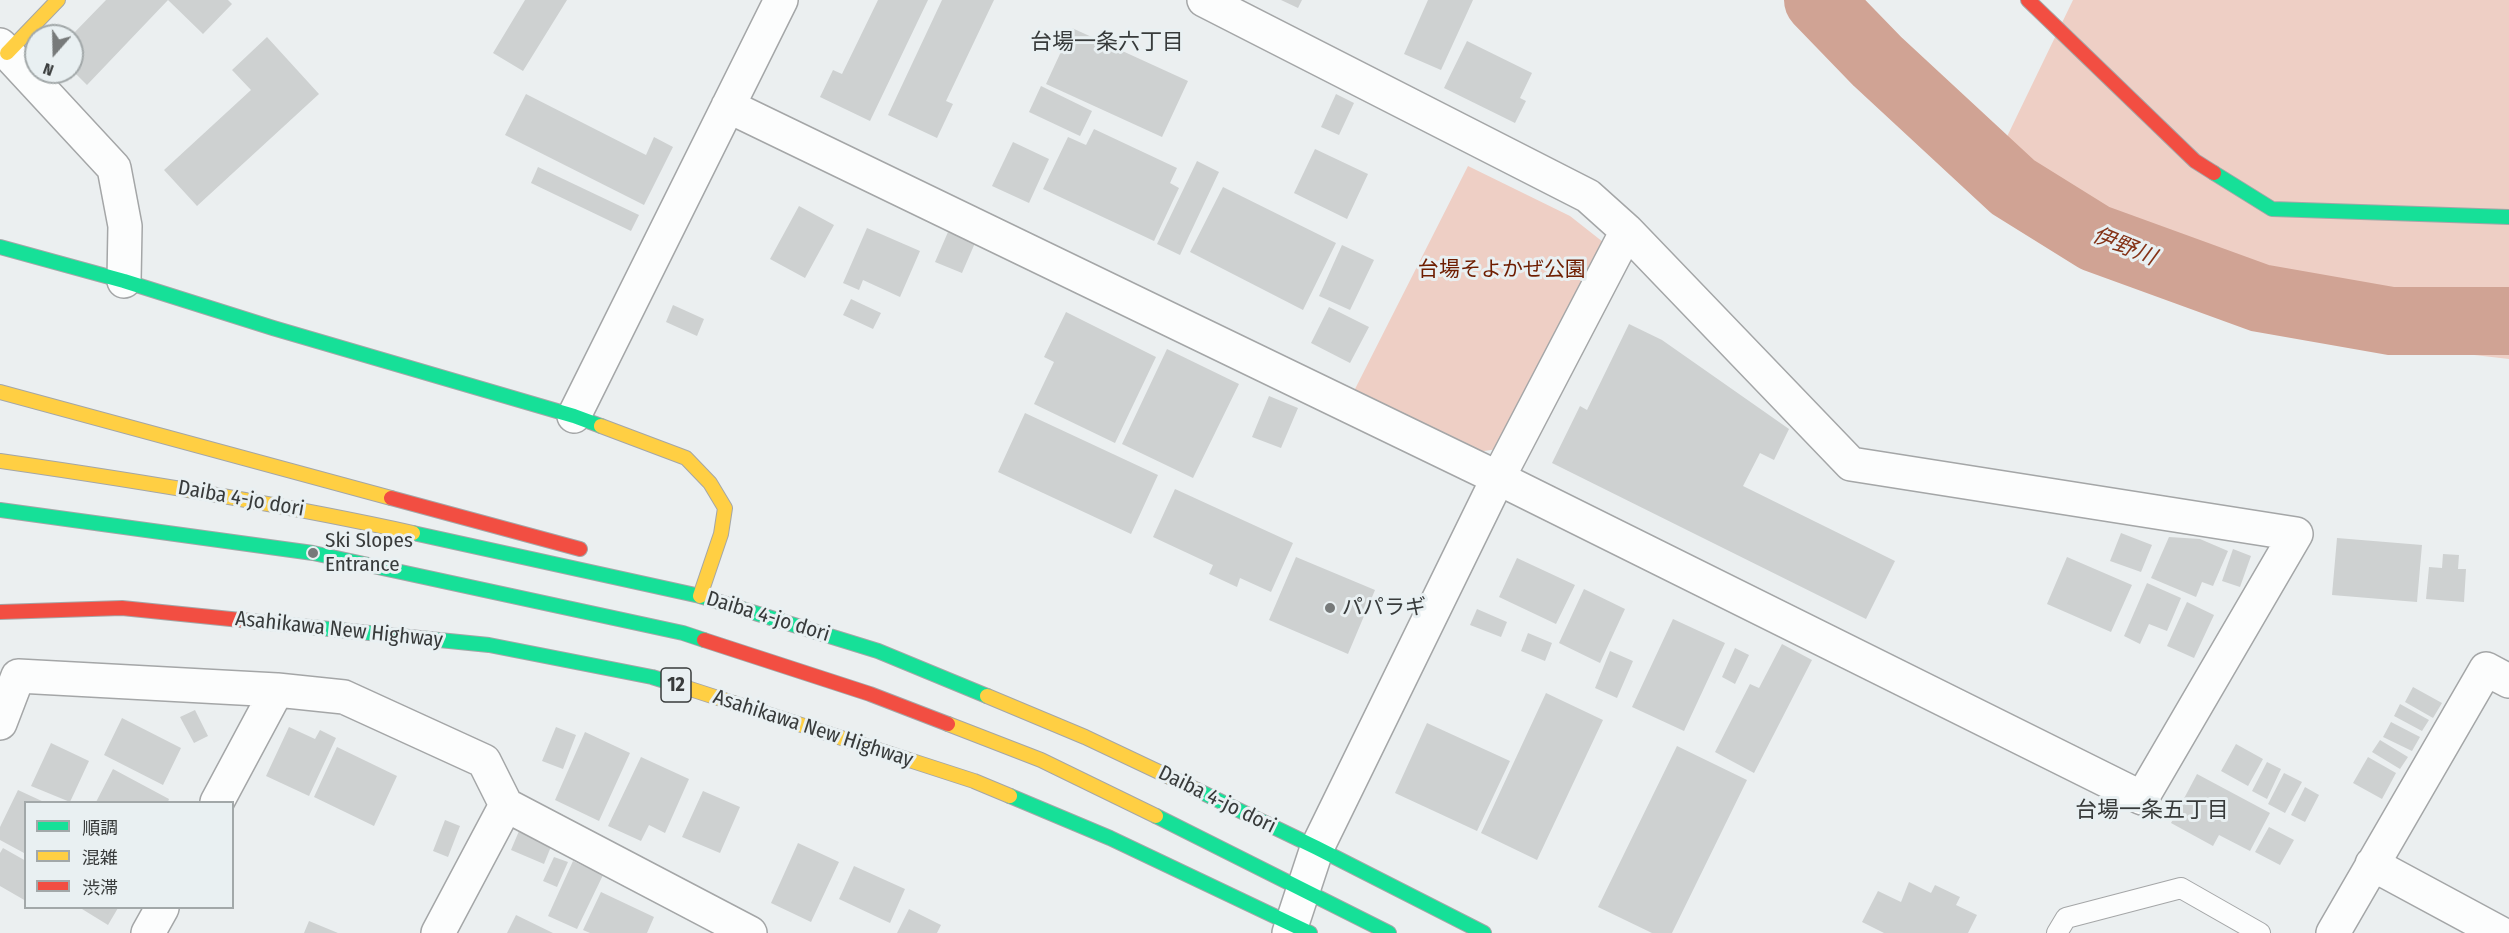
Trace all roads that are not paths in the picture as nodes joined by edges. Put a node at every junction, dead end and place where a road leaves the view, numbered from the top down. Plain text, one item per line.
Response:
1 (58, 0) edge
2 (781, 0) edge
3 (1204, 0) edge
4 (2028, 0) edge
5 (4, 49) edge
6 (728, 106) junction
7 (2509, 217) edge
8 (1627, 231) junction
9 (0, 247) edge
10 (124, 281) junction
11 (0, 392) edge
12 (574, 416) junction
13 (0, 461) edge
14 (1498, 478) junction
15 (0, 510) edge
16 (592, 552) dead end
17 (637, 567) dead end
18 (698, 601) junction
19 (0, 612) edge
20 (2509, 681) edge
21 (277, 690) junction
22 (0, 723) edge
23 (218, 801) edge
24 (506, 805) junction
25 (1317, 848) junction
26 (2372, 864) junction
27 (1303, 888) junction
28 (161, 909) edge
29 (732, 929) edge
30 (1298, 930) edge
31 (148, 933) edge
32 (438, 933) edge
33 (1389, 933) edge
34 (1484, 933) edge
35 (2057, 933) edge
36 (2260, 933) edge
37 (2333, 933) edge
38 (2500, 933) edge

1 - 5 main road
2 - 6 street
3 - 8 street
4 - 7 main road
5 - 10 street
6 - 12 street
6 - 14 street
8 - 14 street
8 - 14 street
9 - 10 main road
10 - 12 main road
11 - 16 main road
12 - 18 main road
13 - 18 main road, Daiba 4-jo dori
14 - 25 street
15 - 27 main road, Daiba 4-jo dori / 12
17 - 18 main road
18 - 25 main road, Daiba 4-jo dori
19 - 30 main road, Asahikawa New Highway / 12
20 - 26 street
21 - 22 street
21 - 23 street
21 - 24 street
24 - 29 street
24 - 32 street
25 - 27 street
25 - 34 main road, Daiba 4-jo dori
26 - 37 street
26 - 38 street
27 - 30 street
27 - 33 main road, Daiba 4-jo dori / 12
28 - 31 street
35 - 36 lane

